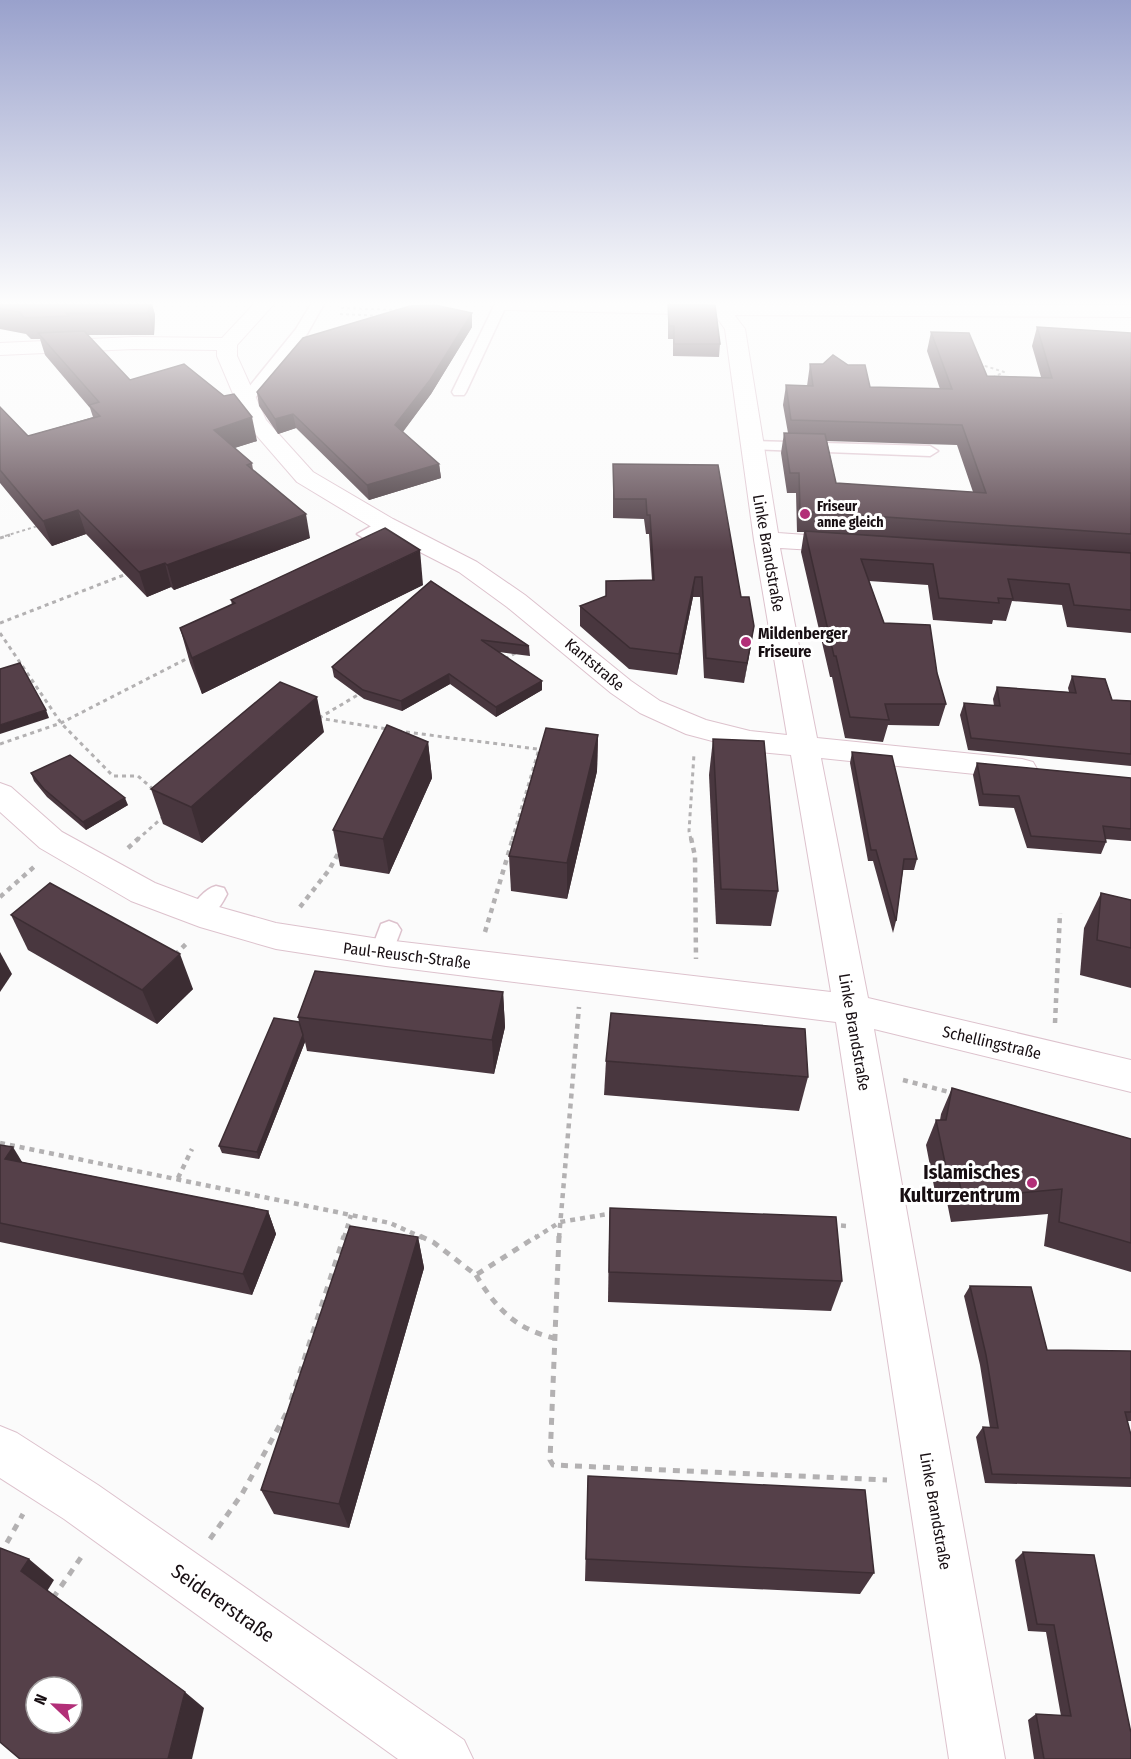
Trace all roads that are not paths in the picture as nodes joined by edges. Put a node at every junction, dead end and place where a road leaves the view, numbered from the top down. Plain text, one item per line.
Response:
1 (239, 386) edge
2 (257, 386) edge
3 (462, 386) edge
4 (744, 386) edge
5 (459, 392) dead end
6 (245, 401) junction
7 (754, 446) junction
8 (930, 451) edge
9 (766, 540) junction
10 (868, 547) edge
11 (805, 747) junction
12 (1041, 771) edge
13 (0, 794) edge
14 (852, 1009) junction
15 (1131, 1076) edge
16 (0, 1450) edge
17 (445, 1759) edge
18 (977, 1759) edge

1 - 6 street, Kantstraße
2 - 6 lane
3 - 5 lane
4 - 7 street, Linke Brandstraße
6 - 11 street, Kantstraße
7 - 8 lane
7 - 9 street, Linke Brandstraße
9 - 10 street
9 - 11 street, Linke Brandstraße
11 - 12 street, Kantstraße
11 - 14 street, Linke Brandstraße
13 - 14 street, Paul-Reusch-Straße
14 - 15 street, Schellingstraße
14 - 18 street, Linke Brandstraße
16 - 17 street, Seidererstraße

